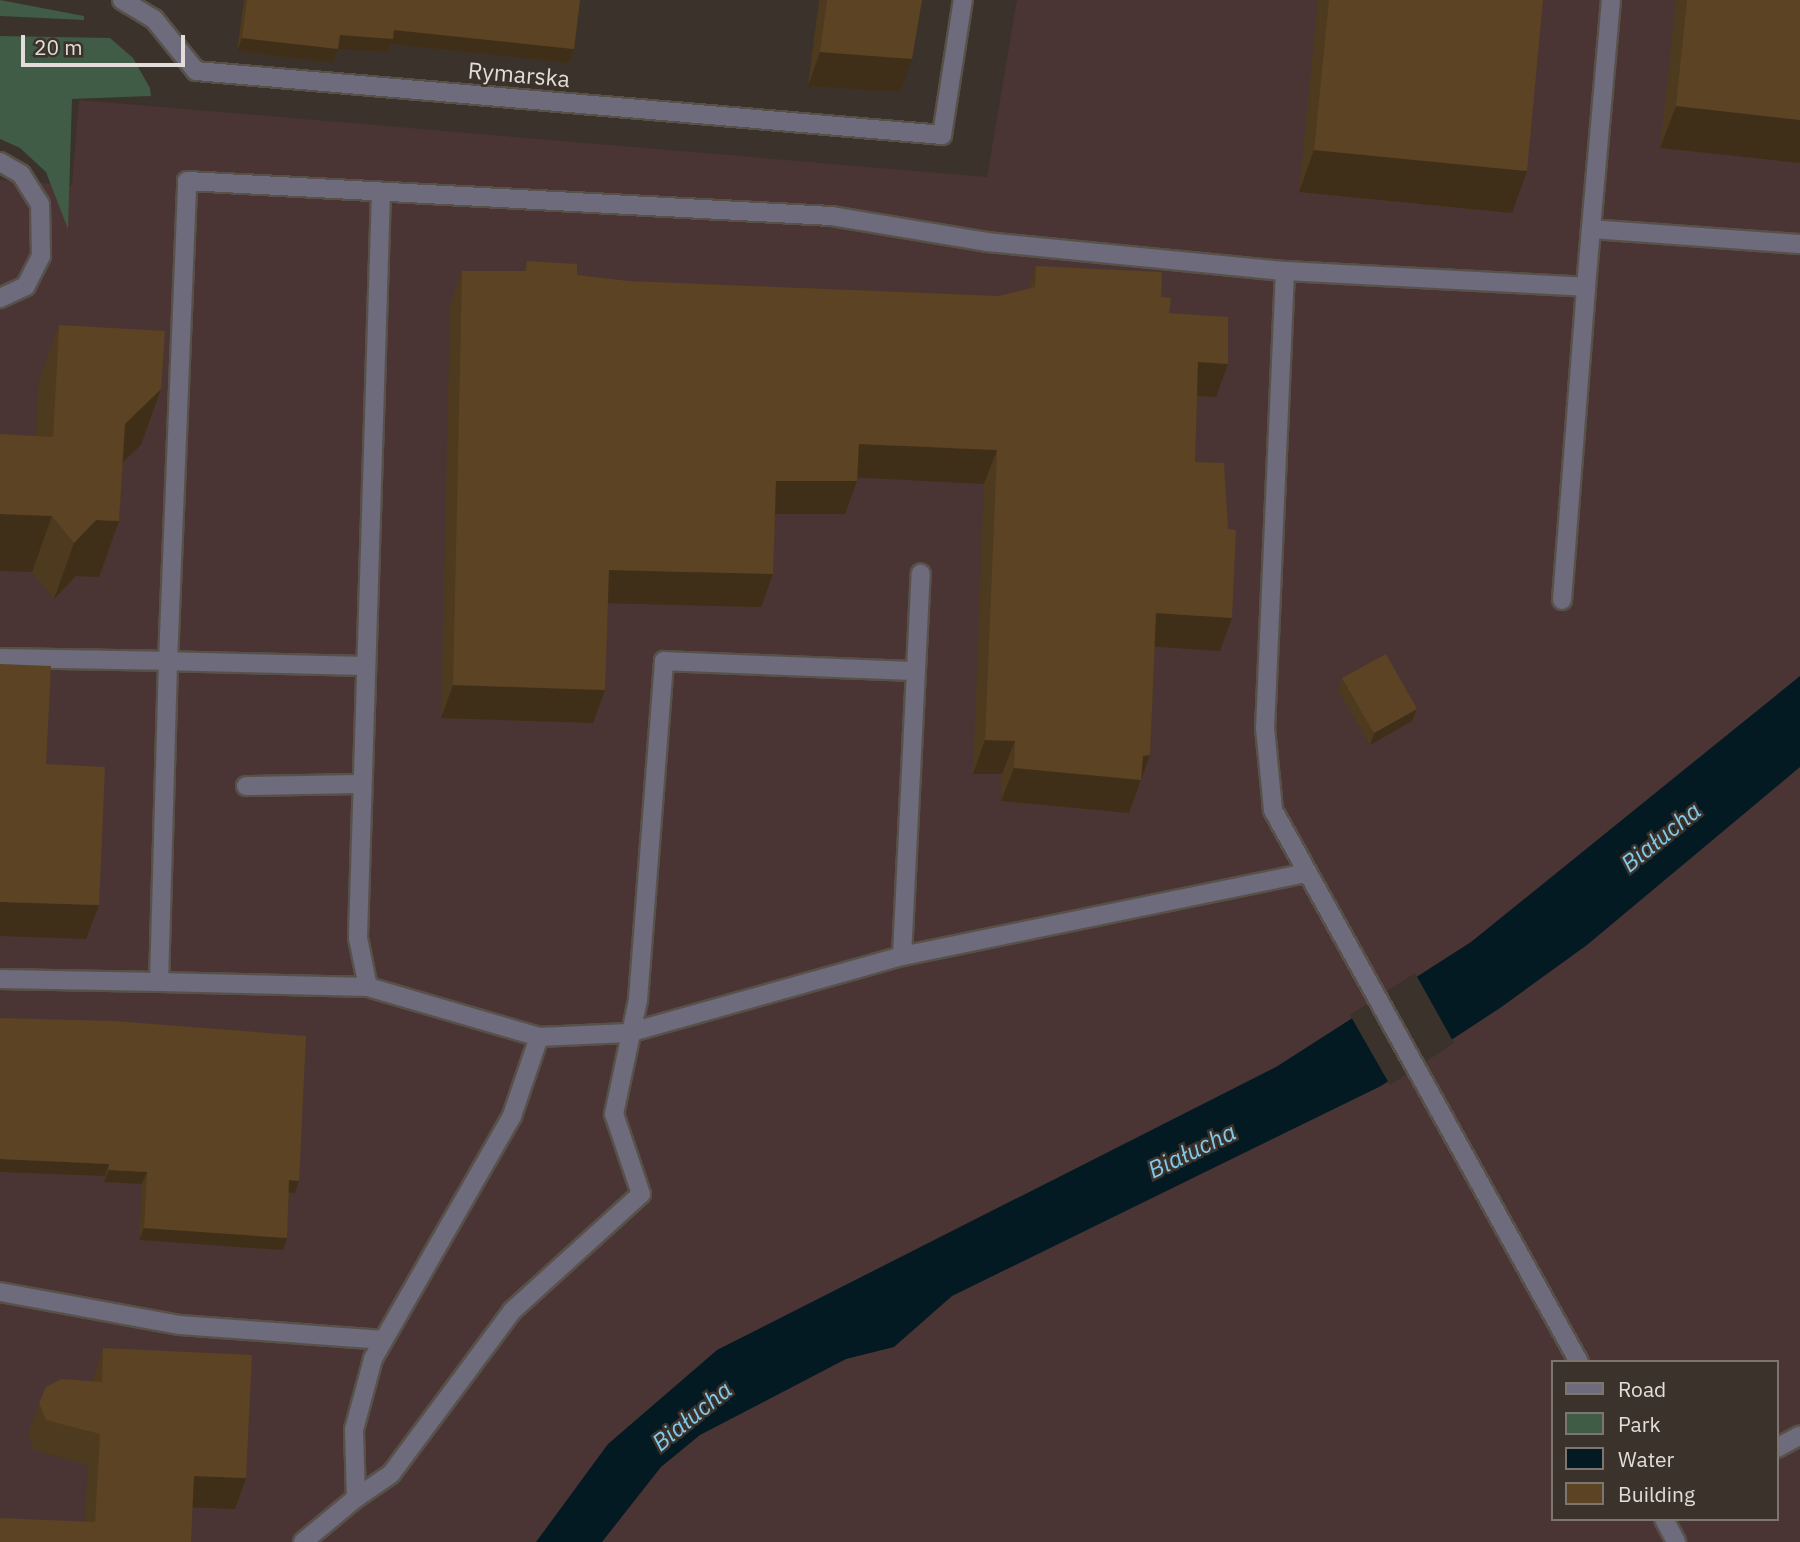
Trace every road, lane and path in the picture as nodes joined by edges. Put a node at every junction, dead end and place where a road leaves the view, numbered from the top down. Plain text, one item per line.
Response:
1 (122, 0) edge
2 (963, 0) edge
3 (1611, 0) edge
4 (0, 162) edge
5 (381, 192) junction
6 (1591, 229) junction
7 (1800, 244) edge
8 (1285, 271) junction
9 (1586, 287) junction
10 (0, 298) edge
11 (921, 573) dead end
12 (1562, 600) dead end
13 (0, 658) edge
14 (168, 662) junction
15 (366, 666) junction
16 (916, 671) junction
17 (362, 784) junction
18 (246, 786) dead end
19 (1305, 873) junction
20 (902, 956) junction
21 (0, 979) edge
22 (159, 982) junction
23 (368, 987) junction
24 (628, 1033) junction
25 (539, 1037) junction
26 (0, 1292) edge
27 (383, 1340) junction
28 (1578, 1360) edge
29 (1800, 1435) edge
30 (1779, 1447) edge
31 (356, 1498) junction
32 (1665, 1521) edge
33 (303, 1542) edge
34 (1676, 1542) edge

1 - 2 lane, Rymarska
3 - 6 lane
4 - 10 lane
5 - 8 lane
5 - 14 lane
5 - 15 lane
6 - 7 lane
6 - 9 lane
8 - 9 lane
8 - 19 lane
9 - 12 lane
11 - 16 lane
13 - 14 lane
14 - 15 lane
14 - 22 lane
15 - 17 lane
16 - 20 lane
16 - 24 lane
17 - 18 lane
17 - 23 lane
19 - 20 lane
19 - 28 lane
20 - 24 lane
21 - 22 lane
22 - 23 lane
23 - 25 lane
24 - 25 lane
24 - 31 lane
25 - 27 lane
26 - 27 lane
27 - 31 lane
29 - 30 lane
31 - 33 lane
32 - 34 lane

